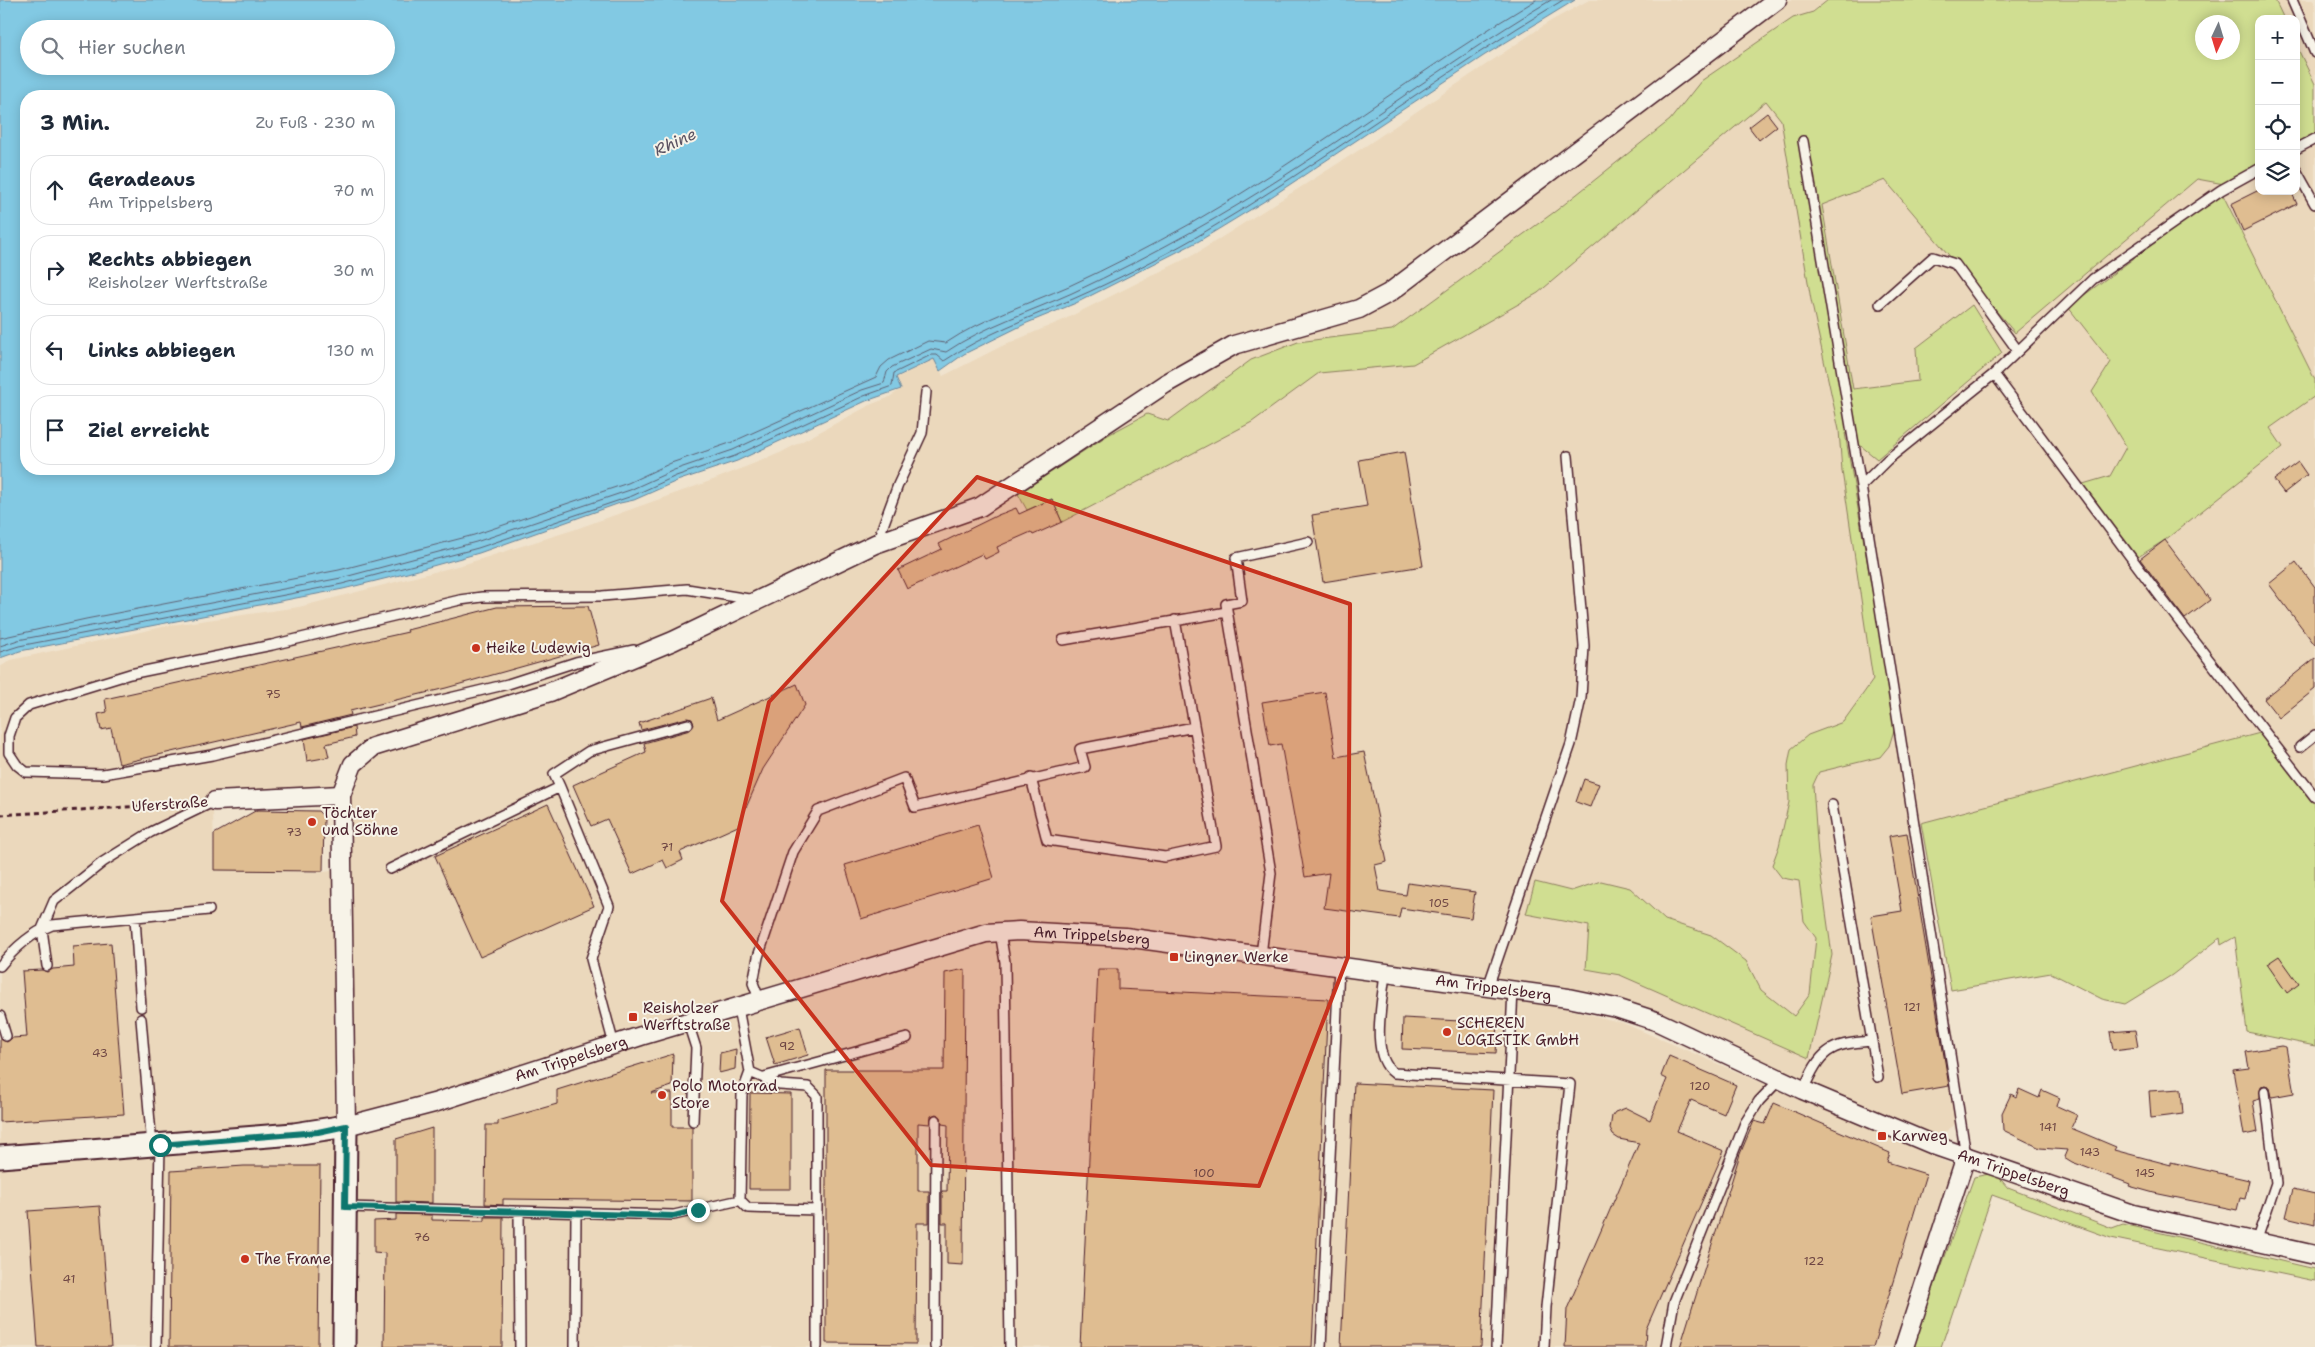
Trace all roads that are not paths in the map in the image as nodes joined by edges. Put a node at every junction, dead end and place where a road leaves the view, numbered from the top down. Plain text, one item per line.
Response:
1 (1777, 0) edge
2 (2292, 0) edge
3 (2315, 53) edge
4 (2315, 139) edge
5 (1803, 141) dead end
6 (2300, 147) edge
7 (2255, 171) edge
8 (2300, 177) edge
9 (2315, 204) edge
10 (1880, 304) dead end
11 (2018, 351) junction
12 (1994, 374) junction
13 (926, 392) dead end
14 (1568, 456) dead end
15 (1861, 486) junction
16 (1308, 542) dead end
17 (875, 544) junction
18 (756, 600) junction
19 (1227, 612) junction
20 (1175, 620) junction
21 (1063, 640) dead end
22 (673, 641) junction
23 (688, 724) dead end
24 (1194, 727) junction
25 (2315, 736) edge
26 (2300, 747) dead end
27 (1031, 778) junction
28 (560, 787) junction
29 (341, 795) junction
30 (2315, 797) edge
31 (216, 801) joint
32 (1832, 805) dead end
33 (390, 870) dead end
34 (209, 910) dead end
35 (135, 918) junction
36 (42, 929) junction
37 (1000, 932) junction
38 (1261, 955) junction
39 (0, 966) edge
40 (47, 966) dead end
41 (1339, 967) junction
42 (1385, 973) junction
43 (1488, 987) junction
44 (1513, 990) junction
45 (760, 1002) junction
46 (140, 1007) dead end
47 (738, 1008) junction
48 (0, 1016) edge
49 (141, 1019) dead end
50 (688, 1023) junction
51 (6, 1036) dead end
52 (907, 1038) dead end
53 (1872, 1041) junction
54 (614, 1044) junction
55 (750, 1072) junction
56 (764, 1077) junction
57 (1878, 1078) dead end
58 (1780, 1079) junction
59 (1508, 1080) junction
60 (1803, 1090) junction
61 (2266, 1092) dead end
62 (936, 1120) dead end
63 (692, 1121) dead end
64 (346, 1126) junction
65 (156, 1146) junction
66 (1966, 1156) junction
67 (0, 1157) edge
68 (740, 1200) junction
69 (345, 1207) junction
70 (817, 1210) junction
71 (520, 1212) junction
72 (576, 1213) junction
73 (2256, 1242) junction
74 (2315, 1256) edge
75 (156, 1347) edge
76 (344, 1347) edge
77 (520, 1347) edge
78 (575, 1347) edge
79 (817, 1347) edge
80 (935, 1347) edge
81 (1010, 1347) edge
82 (1321, 1347) edge
83 (1496, 1347) edge
84 (1544, 1347) edge
85 (1666, 1347) edge
86 (1904, 1347) edge

1 - 17 street
2 - 3 lane
4 - 6 lane
5 - 15 lane
7 - 11 lane
8 - 9 lane
10 - 11 lane
11 - 12 lane
12 - 15 lane
12 - 30 lane
13 - 17 lane
14 - 43 lane
15 - 66 lane
16 - 19 lane
17 - 18 street
18 - 22 street
18 - 22 lane
19 - 20 lane
19 - 38 lane
20 - 21 lane
20 - 24 lane
22 - 29 street
23 - 28 lane
24 - 27 lane
24 - 27 lane
25 - 26 lane
27 - 45 lane
28 - 33 lane
28 - 54 lane
29 - 31 street, Uferstraße
29 - 64 street
31 - 36 lane
32 - 53 lane
34 - 35 lane
35 - 36 lane
35 - 46 lane
36 - 39 lane
36 - 40 lane
37 - 38 street, Am Trippelsberg
37 - 45 street, Am Trippelsberg
37 - 81 lane
38 - 41 street, Am Trippelsberg
41 - 42 street, Am Trippelsberg
41 - 82 lane
42 - 43 street, Am Trippelsberg
42 - 59 lane
43 - 44 street, Am Trippelsberg
44 - 58 street, Am Trippelsberg
44 - 59 lane
45 - 47 street, Am Trippelsberg
47 - 50 street, Am Trippelsberg
47 - 55 lane
48 - 51 lane
49 - 65 lane
50 - 54 street, Am Trippelsberg
50 - 63 lane
52 - 56 lane
53 - 57 lane
53 - 60 lane
54 - 64 street, Am Trippelsberg
55 - 56 lane
55 - 68 lane
56 - 70 lane
58 - 60 street, Am Trippelsberg
58 - 85 lane
59 - 83 lane
59 - 84 lane
60 - 66 street, Am Trippelsberg
61 - 73 lane
62 - 80 lane
64 - 65 street, Am Trippelsberg
64 - 69 street
65 - 67 street, Am Trippelsberg
65 - 75 lane
66 - 73 street, Am Trippelsberg
66 - 86 street
68 - 70 lane
68 - 72 lane
69 - 71 lane
69 - 76 street
70 - 79 lane
71 - 72 lane
71 - 77 lane
72 - 78 lane
73 - 74 street, Am Trippelsberg

